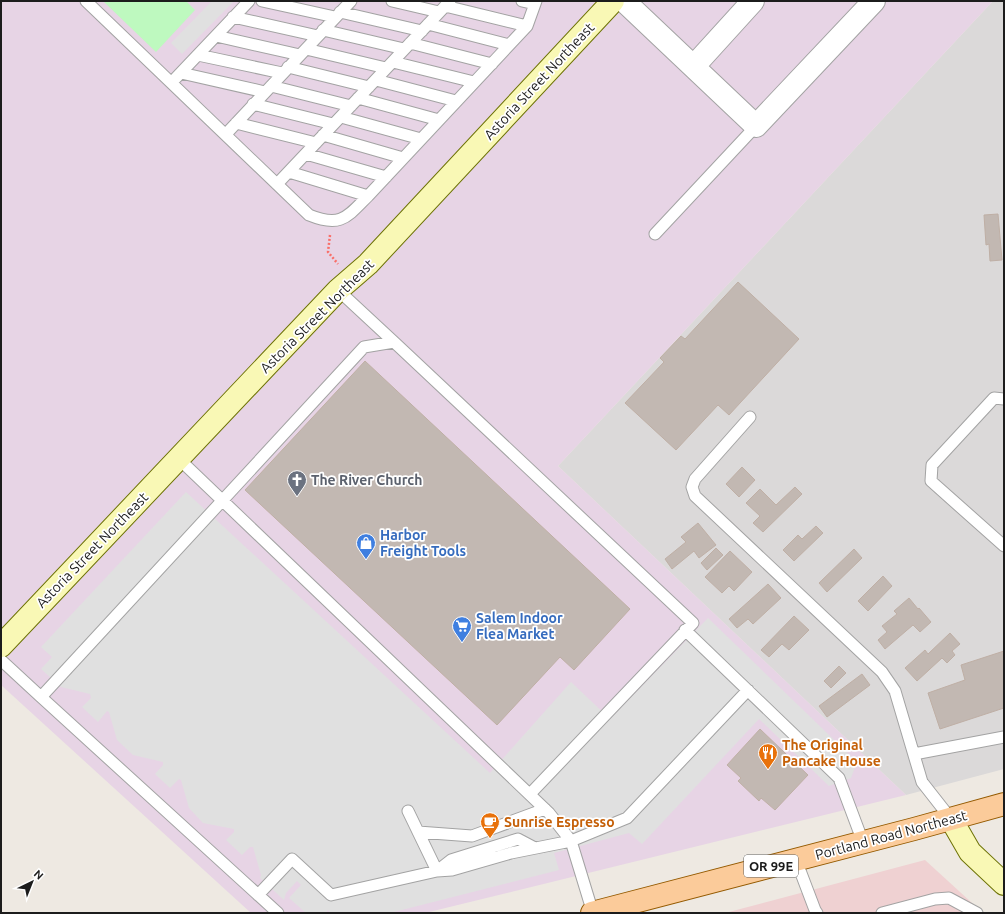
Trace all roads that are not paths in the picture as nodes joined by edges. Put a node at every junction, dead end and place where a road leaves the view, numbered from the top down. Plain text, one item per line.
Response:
1 (86, 1) edge
2 (249, 1) edge
3 (262, 1) edge
4 (350, 1) edge
5 (392, 1) edge
6 (522, 1) edge
7 (613, 1) edge
8 (624, 1) edge
9 (753, 1) edge
10 (874, 1) edge
11 (536, 2) edge
12 (445, 6) edge
13 (338, 14) junction
14 (233, 17) junction
15 (527, 26) junction
16 (425, 28) junction
17 (320, 33) junction
18 (216, 36) junction
19 (509, 45) junction
20 (407, 46) junction
21 (303, 52) junction
22 (198, 55) junction
23 (492, 64) junction
24 (390, 65) junction
25 (694, 66) junction
26 (285, 70) junction
27 (181, 73) junction
28 (172, 82) junction
29 (474, 82) junction
30 (372, 83) junction
31 (268, 89) junction
32 (456, 101) junction
33 (355, 102) junction
34 (253, 104) junction
35 (439, 120) junction
36 (337, 121) junction
37 (236, 123) junction
38 (756, 126) junction
39 (226, 134) junction
40 (320, 139) junction
41 (421, 139) junction
42 (306, 154) junction
43 (403, 158) junction
44 (289, 172) junction
45 (386, 177) junction
46 (278, 183) junction
47 (368, 196) junction
48 (655, 234) dead end
49 (344, 285) junction
50 (394, 342) junction
51 (1004, 399) edge
52 (750, 417) dead end
53 (179, 459) junction
54 (223, 500) junction
55 (1004, 546) edge
56 (685, 630) junction
57 (1, 646) edge
58 (1, 660) edge
59 (748, 690) junction
60 (41, 697) junction
61 (1004, 737) edge
62 (914, 754) junction
63 (530, 794) junction
64 (1004, 804) edge
65 (545, 809) junction
66 (408, 811) dead end
67 (951, 819) junction
68 (418, 832) junction
69 (571, 841) junction
70 (863, 842) junction
71 (796, 860) junction
72 (437, 871) junction
73 (1004, 884) edge
74 (258, 895) junction
75 (278, 913) edge
76 (592, 913) edge
77 (817, 913) edge
78 (882, 913) edge
79 (977, 913) edge

1 - 28 lane
2 - 14 lane
3 - 13 lane
4 - 13 lane
5 - 12 lane
6 - 11 lane
7 - 49 street, Astoria Street Northeast
8 - 25 street
9 - 25 street
10 - 38 street
11 - 15 lane
12 - 15 lane
12 - 16 lane
13 - 16 lane
13 - 17 lane
14 - 17 lane
14 - 18 lane
15 - 19 lane
16 - 19 lane
16 - 20 lane
17 - 20 lane
17 - 21 lane
18 - 21 lane
18 - 22 lane
19 - 23 lane
20 - 23 lane
20 - 24 lane
21 - 24 lane
21 - 26 lane
22 - 26 lane
22 - 27 lane
23 - 29 lane
24 - 29 lane
24 - 30 lane
25 - 38 street
26 - 30 lane
26 - 31 lane
27 - 28 lane
27 - 31 lane
28 - 39 lane
29 - 32 lane
30 - 32 lane
30 - 33 lane
31 - 33 lane
31 - 34 lane
32 - 35 lane
33 - 35 lane
33 - 36 lane
34 - 36 lane
34 - 37 lane
35 - 41 lane
36 - 40 lane
36 - 41 lane
37 - 39 lane
37 - 40 lane
38 - 48 lane
39 - 46 lane
40 - 42 lane
40 - 43 lane
41 - 43 lane
42 - 44 lane
42 - 45 lane
43 - 45 lane
44 - 46 lane
44 - 47 lane
45 - 47 lane
46 - 47 lane
49 - 50 lane
49 - 53 street, Astoria Street Northeast
50 - 54 lane
50 - 56 lane
51 - 55 lane
52 - 62 lane
53 - 54 lane
53 - 57 street, Astoria Street Northeast
54 - 60 lane
54 - 63 lane
56 - 59 lane
56 - 63 lane
58 - 60 lane
59 - 69 lane
59 - 70 lane
60 - 74 lane
61 - 62 lane
62 - 67 lane
63 - 65 lane
64 - 67 main road, Portland Road Northeast / OR 99E
65 - 68 lane
65 - 69 lane
66 - 68 lane
67 - 70 main road, Portland Road Northeast / OR 99E
67 - 73 street
68 - 72 lane
69 - 72 lane
69 - 76 lane
70 - 71 main road, Portland Road Northeast / OR 99E
71 - 76 main road, Portland Road Northeast / OR 99E
71 - 77 lane
72 - 74 lane
74 - 75 lane
78 - 79 lane

